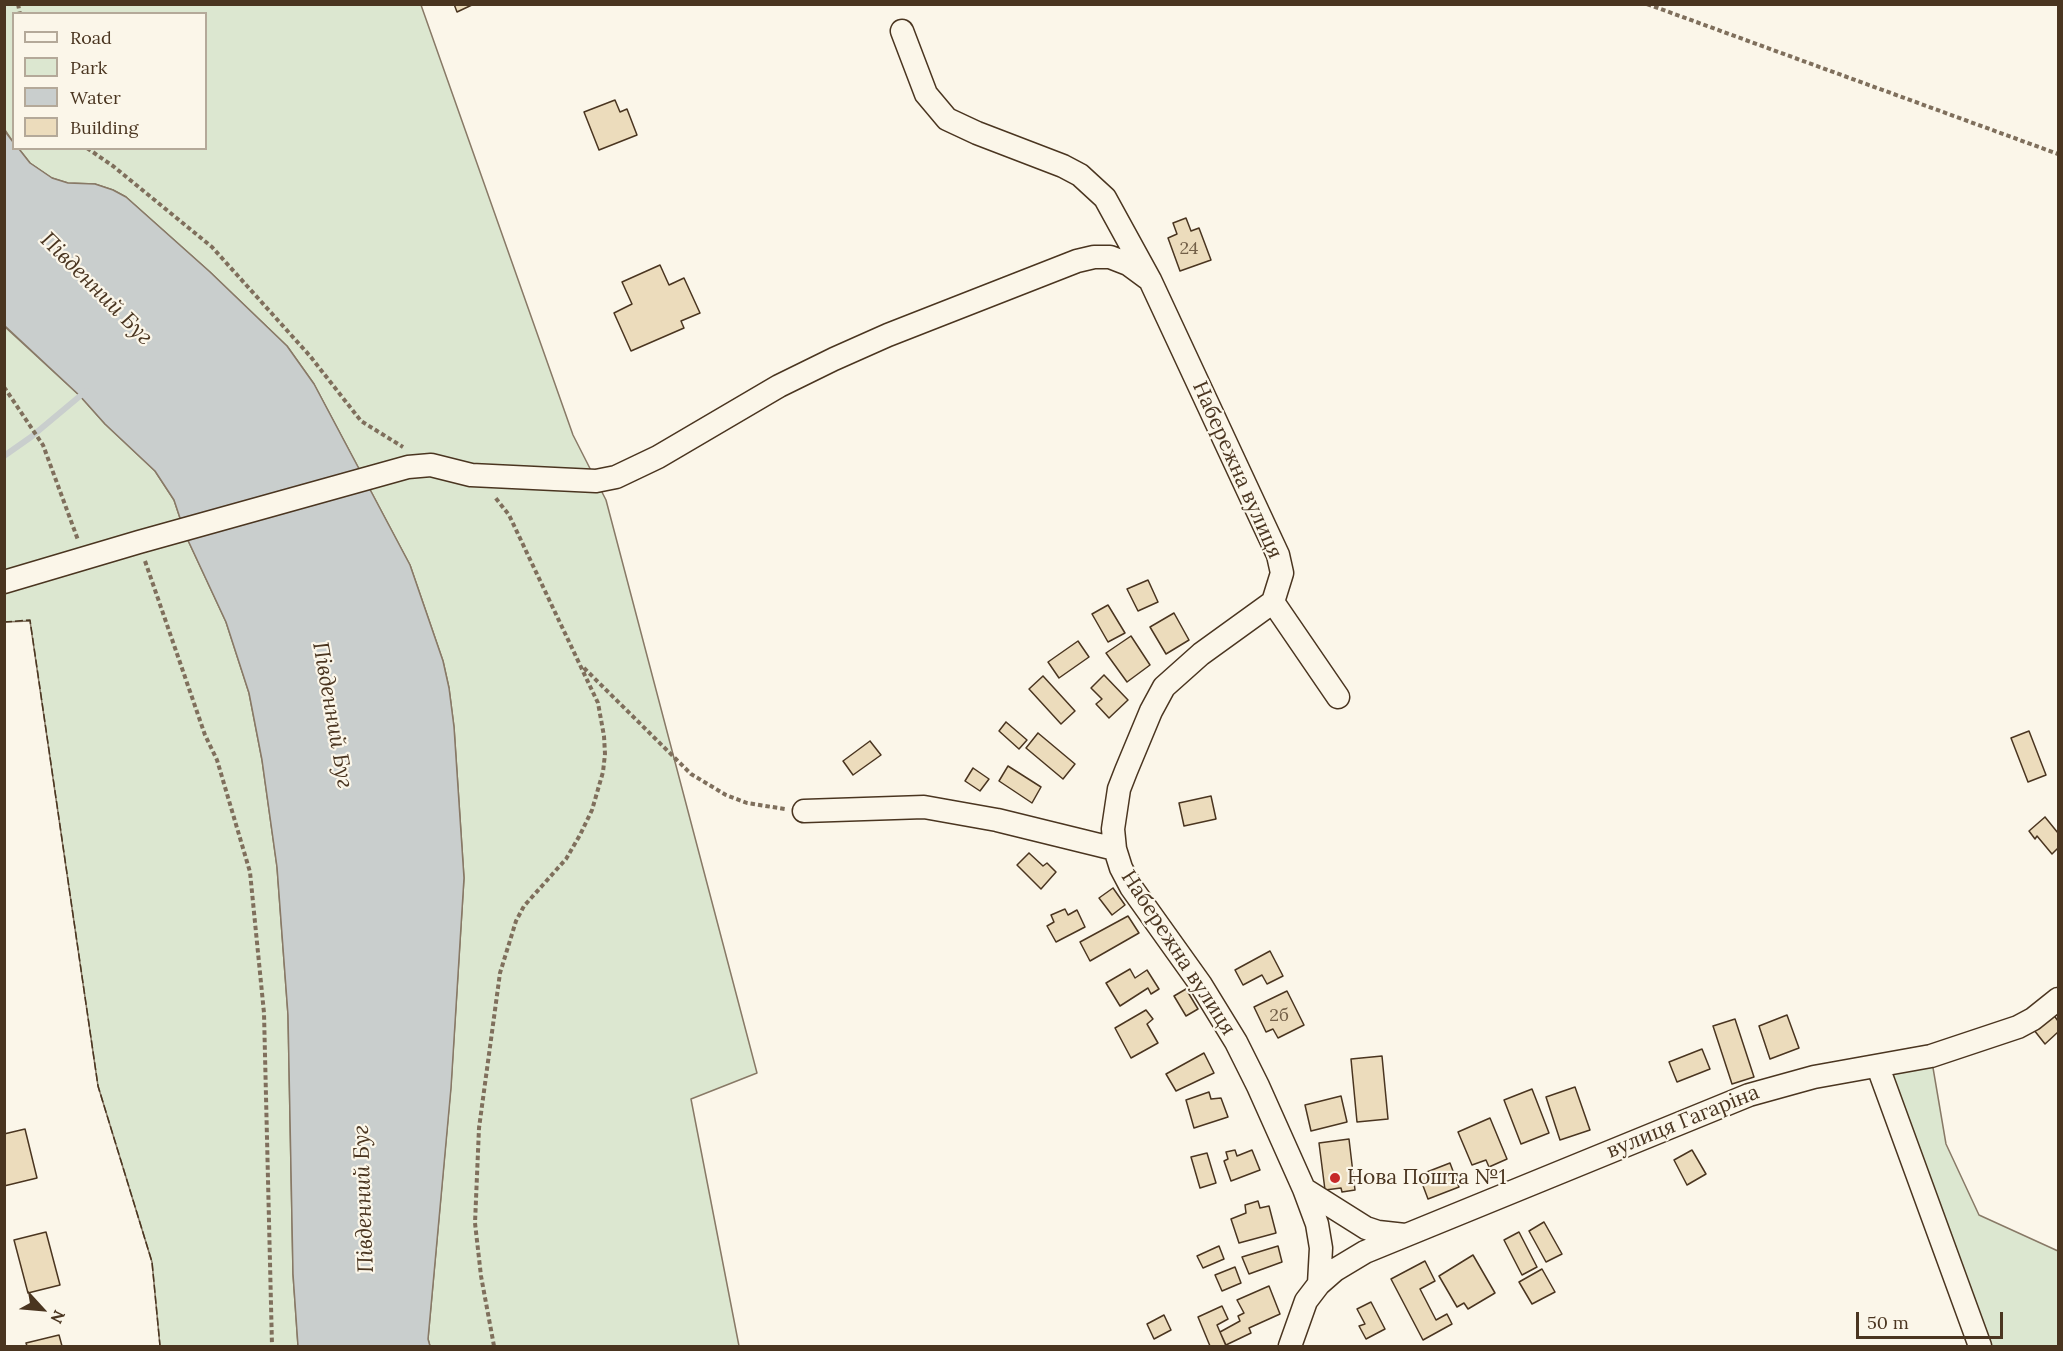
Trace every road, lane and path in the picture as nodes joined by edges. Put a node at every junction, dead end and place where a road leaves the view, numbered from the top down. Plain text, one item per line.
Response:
1 (1647, 4) edge
2 (902, 31) dead end
3 (90, 150) edge
4 (2058, 154) edge
5 (1150, 280) junction
6 (4, 387) edge
7 (431, 465) junction
8 (471, 475) junction
9 (143, 541) junction
10 (85, 559) junction
11 (4, 582) edge
12 (1273, 602) junction
13 (581, 665) junction
14 (1338, 697) dead end
15 (804, 811) joint
16 (1115, 849) junction
17 (2058, 999) edge
18 (1878, 1067) junction
19 (1304, 1189) junction
20 (1406, 1235) junction
21 (1319, 1284) junction
22 (272, 1347) edge
23 (494, 1347) edge
24 (1290, 1347) edge
25 (1980, 1347) edge

1 - 4 path
2 - 5 street, Набережна вулиця
3 - 7 path
5 - 8 street
5 - 12 street, Набережна вулиця
6 - 10 path
7 - 8 street
7 - 9 street
8 - 13 path
9 - 10 street
9 - 22 path
10 - 11 street
12 - 14 street
12 - 16 street, Набережна вулиця
13 - 15 path
13 - 23 path
15 - 16 street
16 - 19 street, Набережна вулиця
17 - 18 street, вулиця Гагаріна
18 - 20 street, вулиця Гагаріна
18 - 25 street
19 - 20 street
19 - 21 street, Набережна вулиця
20 - 21 street, вулиця Гагаріна
21 - 24 street

